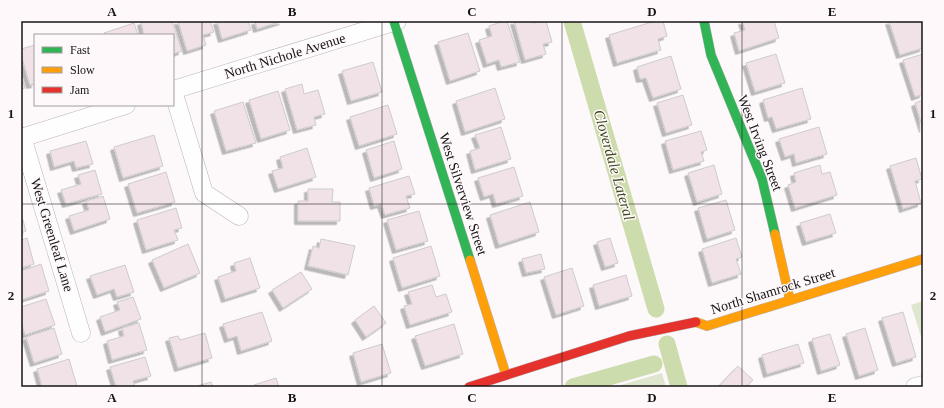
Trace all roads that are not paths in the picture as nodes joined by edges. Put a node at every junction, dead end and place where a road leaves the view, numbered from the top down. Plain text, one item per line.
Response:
1 (704, 21) edge
2 (396, 22) edge
3 (174, 91) edge
4 (174, 94) edge
5 (123, 106) edge
6 (22, 137) edge
7 (239, 216) dead end
8 (923, 258) edge
9 (790, 300) junction
10 (82, 333) dead end
11 (506, 375) junction
12 (923, 385) edge
13 (469, 387) edge
14 (916, 387) edge

1 - 9 street, West Irving Street
2 - 3 street, North Nichole Avenue
2 - 11 street, West Silverview Street
4 - 7 street
5 - 6 street
6 - 10 street, West Greenleaf Lane
8 - 9 street, North Shamrock Street
9 - 11 street, North Shamrock Street
11 - 13 street, North Shamrock Street
12 - 14 street

